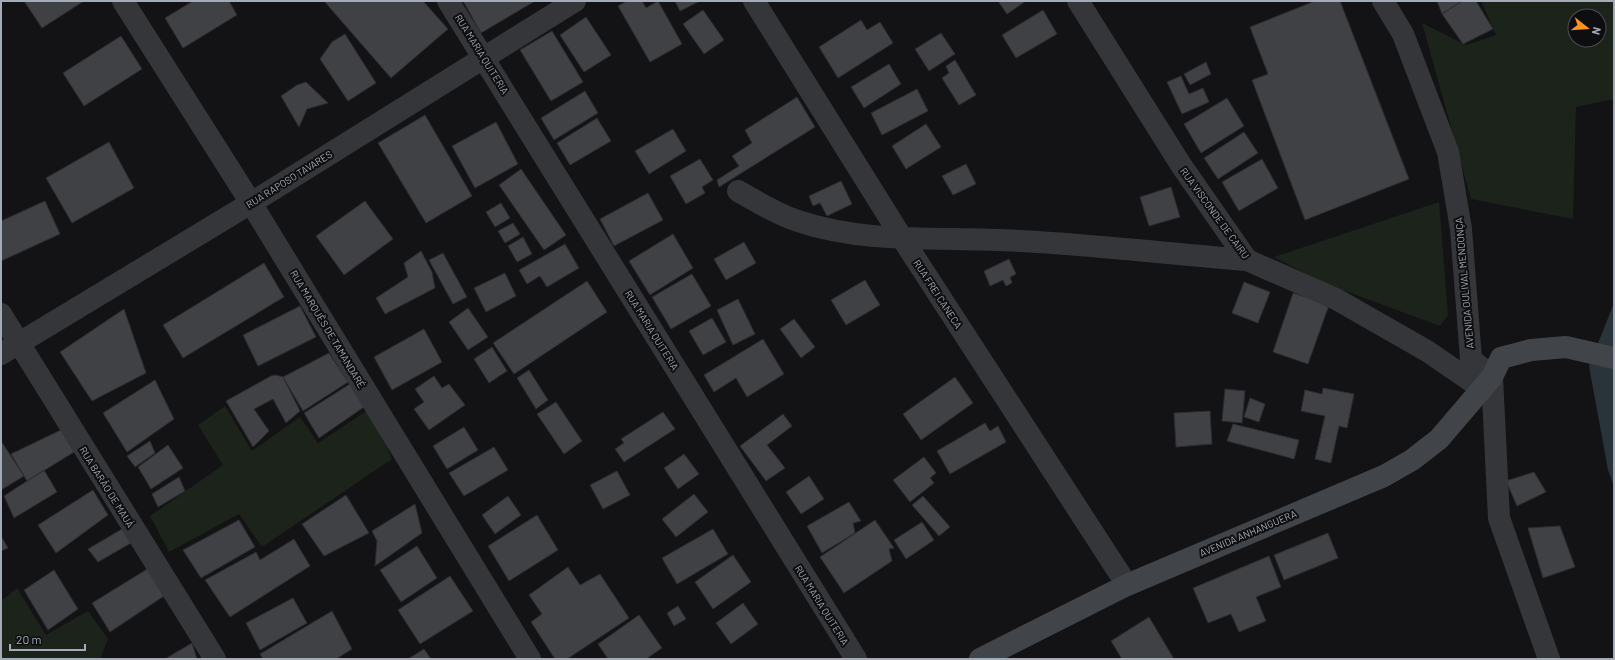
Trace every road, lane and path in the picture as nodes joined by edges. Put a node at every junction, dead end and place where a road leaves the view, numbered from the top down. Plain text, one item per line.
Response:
1 (123, 1) edge
2 (448, 1) edge
3 (576, 1) edge
4 (754, 1) edge
5 (1078, 1) edge
6 (1384, 1) edge
7 (484, 58) junction
8 (738, 191) dead end
9 (251, 203) junction
10 (902, 238) junction
11 (1247, 260) junction
12 (1, 314) edge
13 (10, 348) edge
14 (1614, 358) edge
15 (1487, 382) junction
16 (1127, 585) junction
17 (215, 659) edge
18 (530, 659) edge
19 (856, 659) edge
20 (980, 659) edge
21 (1549, 659) edge

1 - 9 street, RUA MARQUÊS DE TAMANDARÉ
2 - 7 street, RUA MARIA QUITERIA
3 - 7 street, RUA RAPOSO TAVARES
4 - 10 street, RUA FREI CANECA
5 - 11 street, RUA VISCONDE DE CAIRU
6 - 15 street, AVENIDA OULIVAL MENDONÇA
7 - 9 street, RUA RAPOSO TAVARES
7 - 19 street, RUA MARIA QUITERIA
8 - 10 street
9 - 13 street, RUA RAPOSO TAVARES
9 - 18 street, RUA MARQUÊS DE TAMANDARÉ
10 - 11 street
10 - 16 street, RUA FREI CANECA
11 - 15 street, RUA VISCONDE DE CAIRU
12 - 13 street, RUA BARÃO DE MAUÁ
13 - 17 street, RUA BARÃO DE MAUÁ
14 - 15 street
15 - 16 street, AVENIDA ANHANGUERA
15 - 21 street
16 - 20 street, AVENIDA ANHANGUERA

